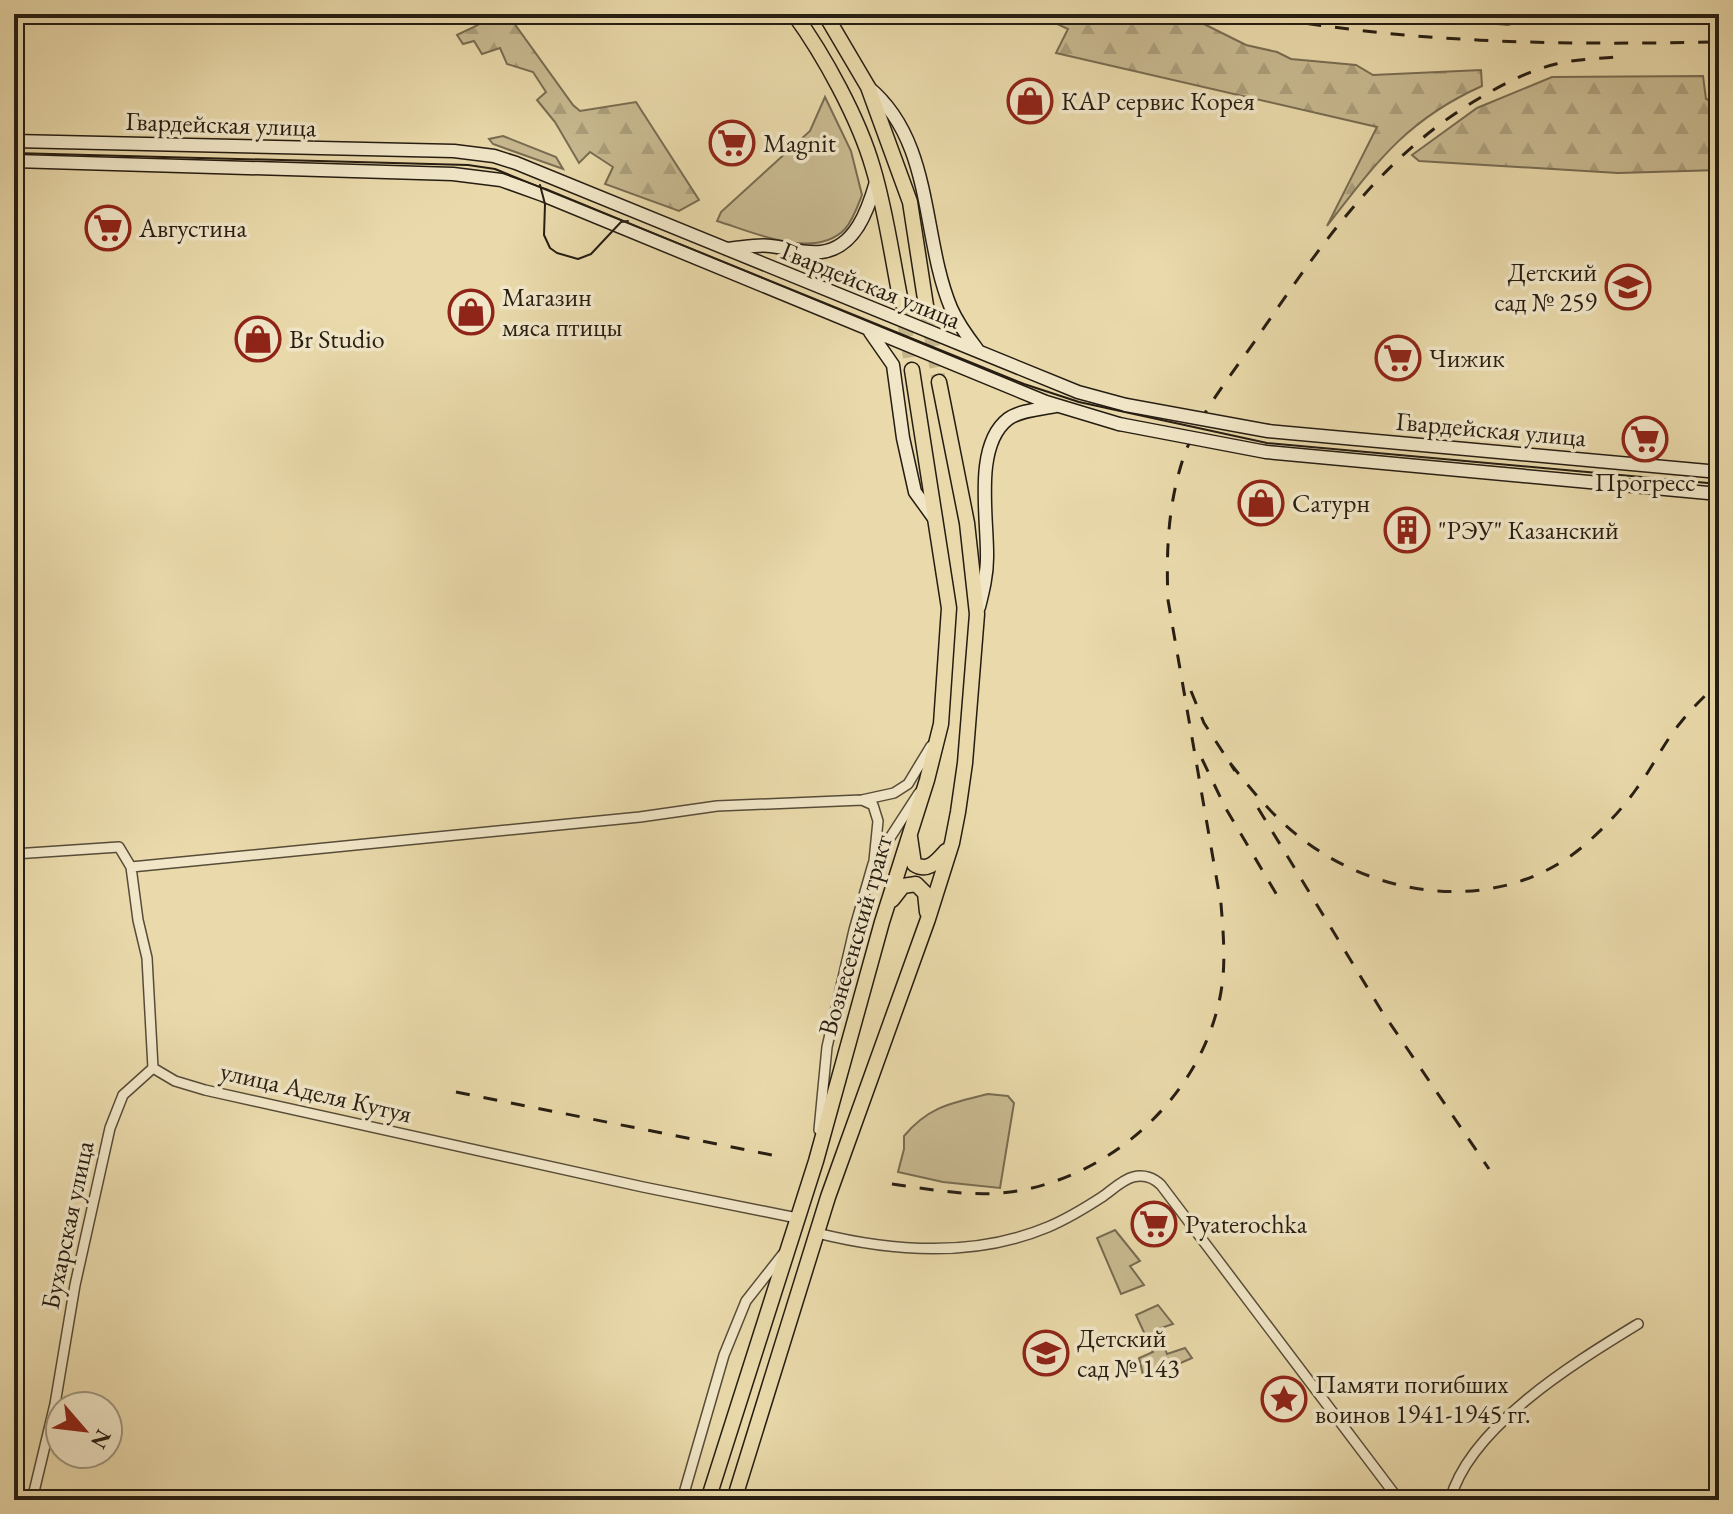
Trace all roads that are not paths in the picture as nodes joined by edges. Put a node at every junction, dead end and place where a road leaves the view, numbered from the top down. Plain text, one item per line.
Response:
1 (794, 14) edge
2 (825, 14) edge
3 (868, 87) junction
4 (14, 141) edge
5 (320, 149) junction
6 (14, 161) edge
7 (320, 170) junction
8 (876, 182) junction
9 (725, 249) junction
10 (901, 302) tunnel mouth
11 (927, 312) tunnel mouth
12 (868, 329) junction
13 (979, 352) junction
14 (912, 370) tunnel mouth
15 (939, 382) tunnel mouth
16 (1059, 406) junction
17 (1580, 459) junction
18 (1719, 472) edge
19 (1578, 482) junction
20 (1719, 494) edge
21 (936, 522) junction
22 (977, 614) junction
23 (941, 724) junction
24 (927, 780) junction
25 (862, 800) junction
26 (910, 828) junction
27 (952, 843) junction
28 (14, 854) edge
29 (873, 864) junction
30 (131, 867) junction
31 (928, 919) junction
32 (882, 922) junction
33 (153, 1068) junction
34 (816, 1161) junction
35 (797, 1218) junction
36 (817, 1233) junction
37 (788, 1249) junction
38 (1638, 1324) dead end
39 (32, 1500) edge
40 (682, 1500) edge
41 (708, 1500) edge
42 (734, 1500) edge
43 (1399, 1500) edge
44 (1450, 1500) edge

1 - 8 main road
2 - 3 main road
3 - 11 main road
3 - 13 main road
4 - 5 main road, Гвардейская улица
5 - 7 main road
5 - 9 main road, Гвардейская улица
6 - 7 main road, Гвардейская улица
7 - 12 main road, Гвардейская улица
8 - 9 main road
8 - 10 main road
9 - 13 main road, Гвардейская улица
12 - 16 main road, Гвардейская улица
12 - 21 main road
13 - 17 main road, Гвардейская улица, bridge
14 - 21 main road, Вознесенский тракт
15 - 22 main road
16 - 19 main road, Гвардейская улица, bridge
16 - 22 main road
17 - 18 main road, Гвардейская улица
17 - 19 main road
19 - 20 main road, Гвардейская улица
21 - 23 main road, Вознесенский тракт
22 - 27 main road
23 - 24 main road, Вознесенский тракт
23 - 25 street
24 - 26 main road, Вознесенский тракт
24 - 29 street
25 - 29 street
25 - 30 street
26 - 27 main road
26 - 32 main road, Вознесенский тракт
27 - 31 main road
28 - 30 street
29 - 34 street
30 - 33 street
31 - 32 main road
31 - 36 main road
32 - 34 main road, Вознесенский тракт
33 - 35 street, улица Аделя Кутуя
33 - 39 street, Бухарская улица
34 - 35 main road, Вознесенский тракт
35 - 37 main road, Вознесенский тракт
36 - 42 main road
36 - 43 street
37 - 40 street
37 - 41 main road, Вознесенский тракт
38 - 44 street

